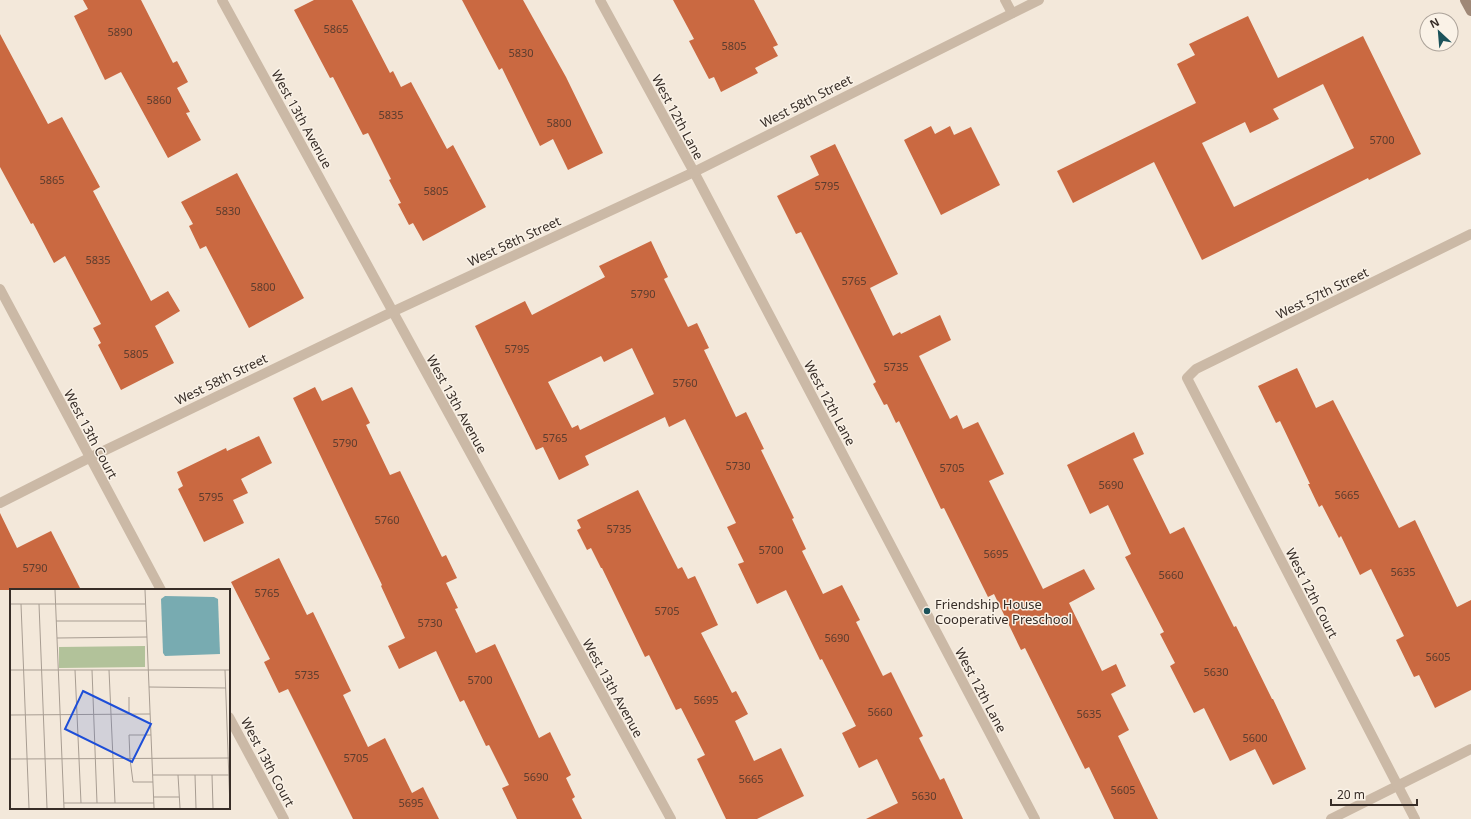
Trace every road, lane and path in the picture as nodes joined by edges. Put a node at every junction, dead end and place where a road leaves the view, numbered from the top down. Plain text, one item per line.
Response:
1 (222, 0) edge
2 (600, 0) edge
3 (1005, 0) edge
4 (1039, 0) edge
5 (1465, 0) edge
6 (1471, 11) edge
7 (1012, 14) junction
8 (694, 172) junction
9 (1471, 234) edge
10 (0, 289) edge
11 (392, 312) junction
12 (1187, 378) joint
13 (89, 458) junction
14 (0, 503) edge
15 (160, 589) edge
16 (230, 719) edge
17 (1471, 748) edge
18 (1398, 786) junction
19 (284, 819) edge
20 (671, 819) edge
21 (1035, 819) edge
22 (1331, 819) edge
23 (1416, 819) edge

1 - 11 street, West 13th Avenue
2 - 8 street, West 12th Lane
3 - 7 street
4 - 7 street, West 58th Street
5 - 6 main road
7 - 8 street, West 58th Street
8 - 11 street, West 58th Street
8 - 21 street, West 12th Lane
9 - 12 street, West 57th Street
10 - 13 street, West 13th Court
11 - 13 street, West 58th Street
11 - 20 street, West 13th Avenue
12 - 18 street, West 12th Court
13 - 14 street, West 58th Street
13 - 15 street, West 13th Court
16 - 19 street, West 13th Court
17 - 18 street
18 - 22 street
18 - 23 street, West 12th Court

